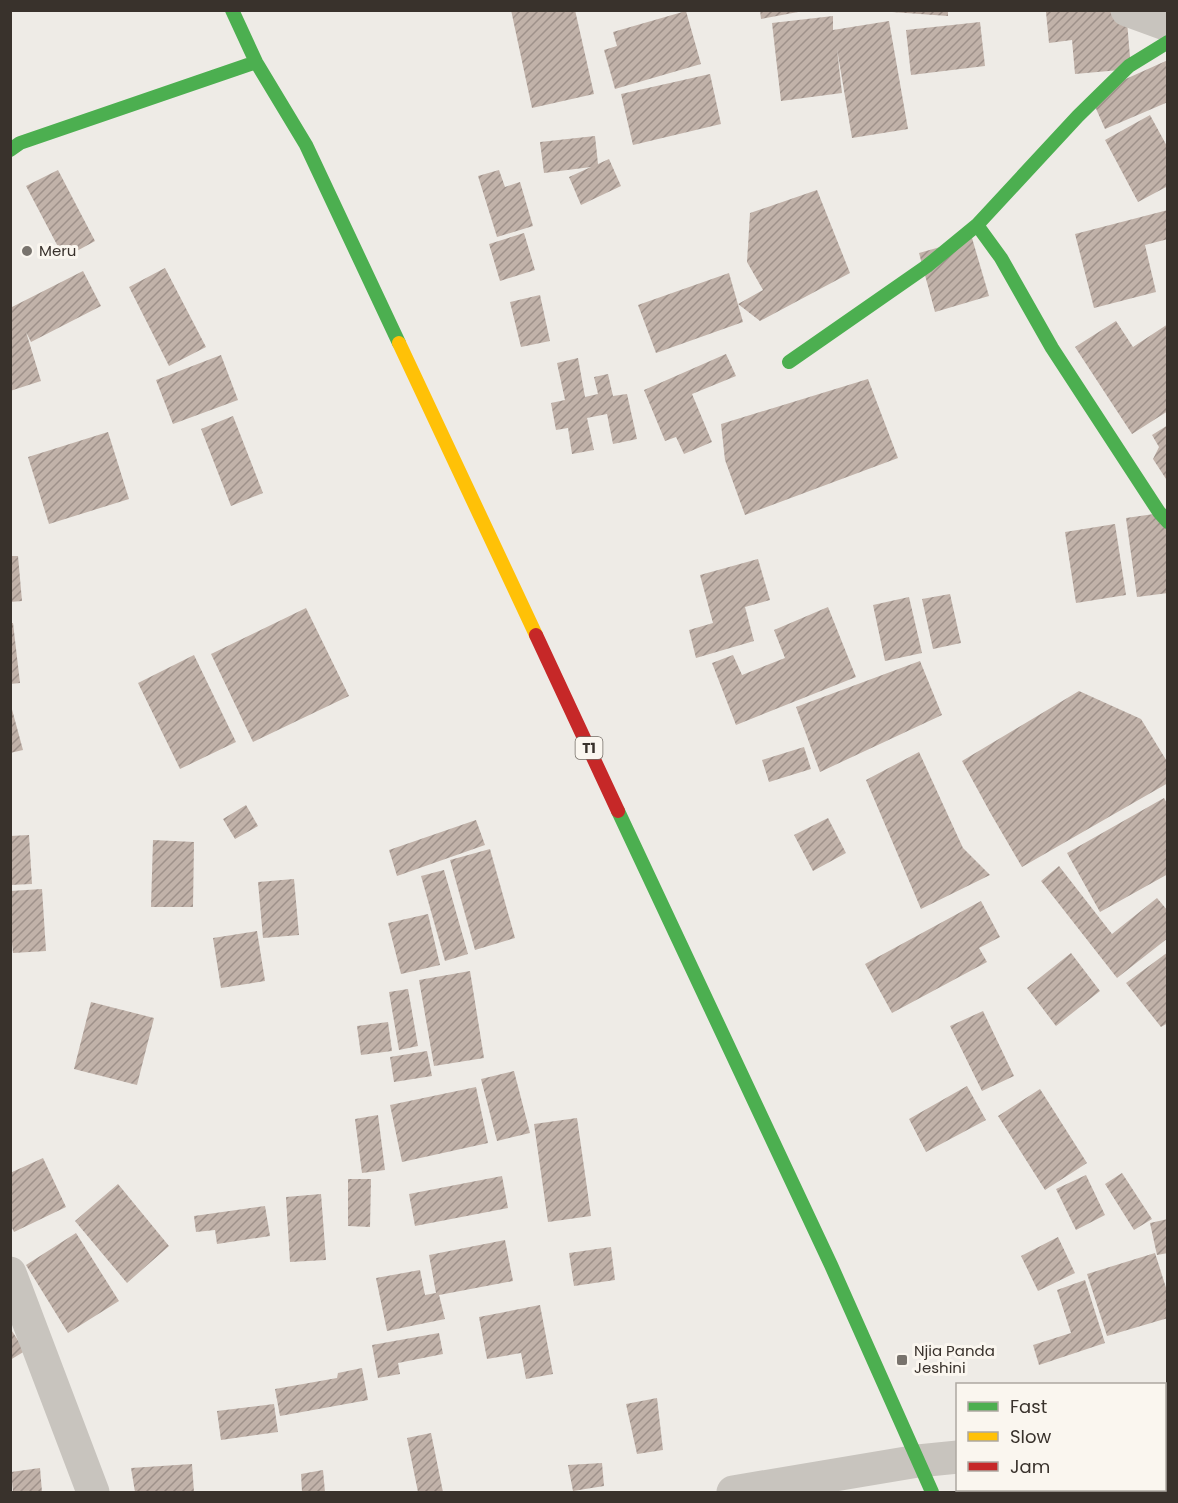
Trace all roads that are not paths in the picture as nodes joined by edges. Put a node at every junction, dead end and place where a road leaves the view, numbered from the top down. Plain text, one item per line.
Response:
1 (232, 10) edge
2 (1127, 10) edge
3 (1167, 26) edge
4 (1167, 42) edge
5 (256, 62) junction
6 (10, 150) edge
7 (977, 225) junction
8 (789, 362) dead end
9 (1167, 522) edge
10 (10, 1273) edge
11 (956, 1457) edge
12 (918, 1461) junction
13 (93, 1492) edge
14 (733, 1492) edge
15 (932, 1492) edge

1 - 5 main road, T1
2 - 3 street
4 - 7 main road
5 - 6 main road
5 - 12 main road, T1
7 - 8 main road
7 - 9 main road
10 - 13 street
11 - 12 street
12 - 14 street
12 - 15 main road, T1

